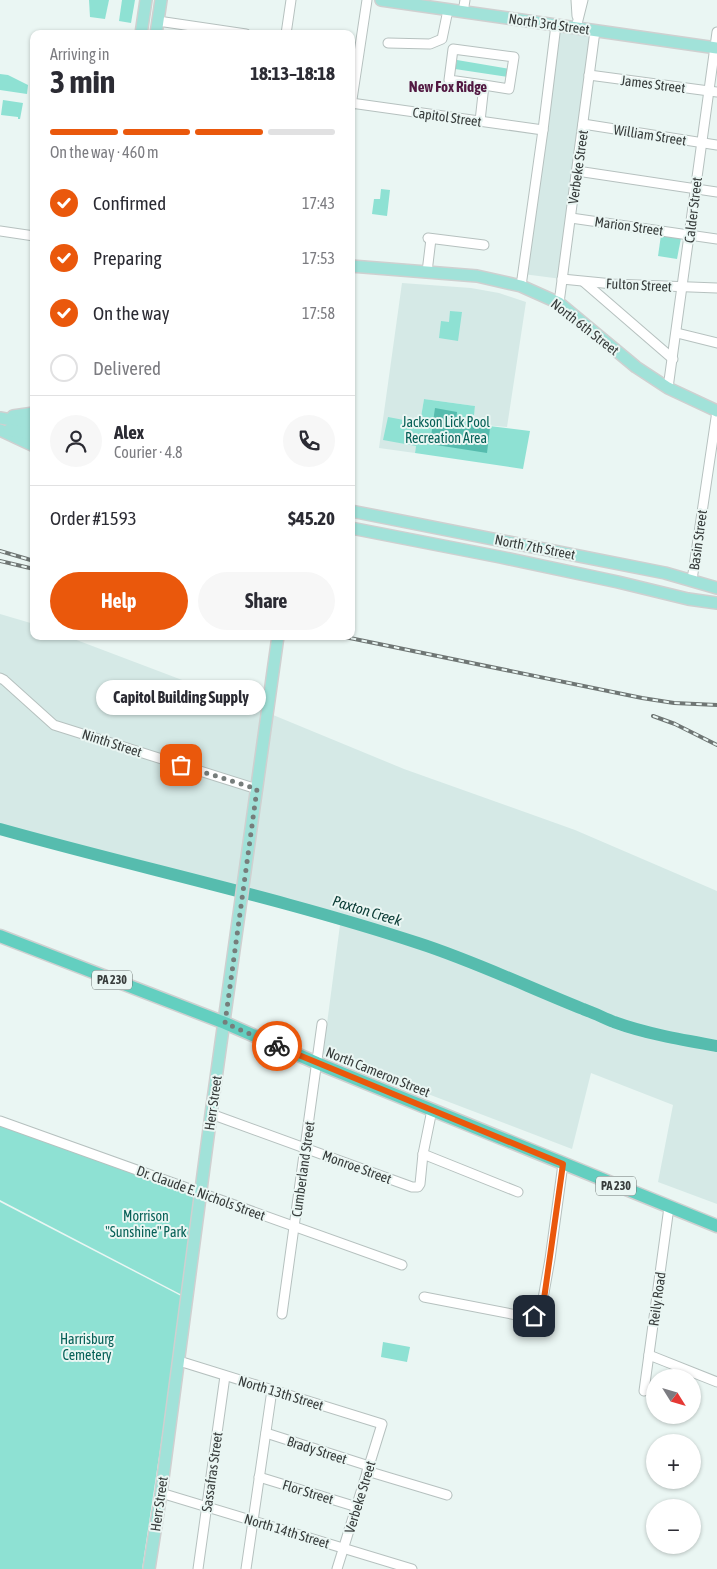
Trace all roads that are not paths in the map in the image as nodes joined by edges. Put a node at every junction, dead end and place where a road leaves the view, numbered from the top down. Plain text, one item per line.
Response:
1 (146, 0) edge
2 (161, 0) edge
3 (291, 0) edge
4 (367, 0) edge
5 (381, 0) edge
6 (576, 0) edge
7 (583, 0) edge
8 (464, 6) edge
9 (448, 10) junction
10 (158, 21) junction
11 (576, 23) junction
12 (556, 25) junction
13 (142, 30) edge
14 (157, 30) edge
15 (219, 30) edge
16 (287, 30) edge
17 (595, 31) junction
18 (717, 32) edge
19 (388, 43) dead end
20 (716, 48) edge
21 (355, 53) edge
22 (589, 75) junction
23 (484, 85) junction
24 (713, 91) edge
25 (355, 105) edge
26 (480, 121) junction
27 (583, 124) junction
28 (544, 130) junction
29 (702, 143) junction
30 (717, 145) edge
31 (577, 171) junction
32 (696, 189) junction
33 (717, 192) edge
34 (571, 218) junction
35 (0, 231) edge
36 (30, 235) edge
37 (690, 235) junction
38 (717, 239) edge
39 (484, 245) dead end
40 (355, 266) edge
41 (426, 272) junction
42 (562, 279) junction
43 (584, 282) junction
44 (521, 286) junction
45 (683, 287) junction
46 (717, 288) edge
47 (559, 302) junction
48 (677, 333) junction
49 (717, 343) edge
50 (673, 359) junction
51 (668, 388) junction
52 (717, 411) edge
53 (30, 414) edge
54 (0, 417) edge
55 (30, 423) edge
56 (0, 429) edge
57 (30, 433) edge
58 (30, 444) edge
59 (355, 512) edge
60 (355, 529) edge
61 (692, 580) junction
62 (717, 588) edge
63 (688, 599) junction
64 (717, 603) edge
65 (277, 640) edge
66 (0, 678) edge
67 (257, 789) junction
68 (0, 936) edge
69 (225, 1023) junction
70 (322, 1024) dead end
71 (318, 1063) junction
72 (432, 1110) junction
73 (211, 1114) junction
74 (0, 1121) edge
75 (306, 1148) junction
76 (423, 1154) junction
77 (563, 1164) junction
78 (518, 1192) dead end
79 (201, 1194) junction
80 (670, 1207) junction
81 (717, 1226) edge
82 (294, 1227) junction
83 (402, 1265) dead end
84 (424, 1297) dead end
85 (282, 1314) dead end
86 (649, 1355) junction
87 (179, 1361) junction
88 (225, 1376) junction
89 (717, 1382) edge
90 (272, 1390) junction
91 (644, 1391) dead end
92 (382, 1424) joint
93 (266, 1433) junction
94 (368, 1469) junction
95 (258, 1477) junction
96 (162, 1493) junction
97 (447, 1495) dead end
98 (207, 1507) junction
99 (357, 1507) junction
100 (253, 1521) junction
101 (344, 1548) junction
102 (150, 1569) edge
103 (198, 1569) edge
104 (246, 1569) edge
105 (337, 1569) edge
106 (412, 1569) edge

1 - 13 main road
2 - 10 main road
3 - 16 street
4 - 21 street
5 - 9 main road, North 3rd Street
6 - 11 street
7 - 11 street
8 - 9 main road, North 3rd Street
8 - 12 main road, North 3rd Street
9 - 19 street
10 - 14 main road
10 - 15 street
11 - 12 main road, North 3rd Street
11 - 17 main road, North 3rd Street
12 - 28 street
17 - 20 main road, North 3rd Street
17 - 22 street, Verbeke Street
18 - 20 street, Calder Street
20 - 24 street, Calder Street
22 - 24 street, James Street
22 - 27 street, Verbeke Street
23 - 23 street
23 - 26 street
24 - 29 street, Calder Street
25 - 26 street, Capitol Street
26 - 28 street, Capitol Street
27 - 29 street, William Street
27 - 31 street, Verbeke Street
28 - 44 street
29 - 30 street, William Street
29 - 32 street, Calder Street
31 - 32 street
31 - 34 street, Verbeke Street
32 - 33 street
32 - 37 street, Calder Street
34 - 37 street, Marion Street
34 - 42 street, Verbeke Street
35 - 36 street
37 - 38 street, Marion Street
37 - 45 street, Calder Street
39 - 41 street
40 - 41 main road, North 6th Street
41 - 44 main road, North 6th Street
42 - 43 street, Fulton Street
42 - 47 street, Verbeke Street
43 - 45 street, Fulton Street
43 - 50 street
44 - 47 main road, North 6th Street
45 - 46 street, Fulton Street
45 - 48 street, Calder Street
47 - 51 main road, North 6th Street
48 - 49 street
48 - 50 street, Calder Street
50 - 51 street, Calder Street
51 - 52 main road, North 6th Street
52 - 61 street, Basin Street
53 - 54 main road
54 - 55 main road
56 - 57 main road
56 - 58 main road
59 - 61 main road, North 7th Street
60 - 63 main road, North 7th Street
61 - 62 main road, North 7th Street
61 - 63 main road
63 - 64 main road, North 7th Street
65 - 67 main road, Herr Street
66 - 67 street, Ninth Street
67 - 69 main road, Herr Street
68 - 69 highway, North Cameron Street / PA 230
69 - 71 highway, North Cameron Street / PA 230
69 - 73 main road, Herr Street
70 - 71 street, Cumberland Street
71 - 72 highway, North Cameron Street / PA 230
71 - 75 street, Cumberland Street
72 - 76 street
72 - 77 highway, North Cameron Street / PA 230
73 - 75 street, Monroe Street
73 - 79 main road, Herr Street
74 - 79 street, Dr. Claude E. Nichols Street
75 - 76 street, Monroe Street
75 - 82 street, Cumberland Street
76 - 78 street
77 - 80 highway, North Cameron Street / PA 230
77 - 84 street
79 - 82 street, Dr. Claude E. Nichols Street
79 - 87 main road, Herr Street
80 - 81 highway, North Cameron Street / PA 230
80 - 86 street, Reily Road
82 - 83 street, Dr. Claude E. Nichols Street
82 - 85 street, Cumberland Street
86 - 89 street
86 - 91 street, Reily Road
87 - 88 street, North 13th Street
87 - 96 main road, Herr Street
88 - 90 street, North 13th Street
88 - 98 street, Sassafras Street
90 - 92 street, North 13th Street
90 - 93 street
92 - 94 street, Verbeke Street
93 - 94 street, Brady Street
93 - 95 street
94 - 97 street, Brady Street
94 - 99 street, Verbeke Street
95 - 99 street, Flor Street
95 - 100 street
96 - 98 street, North 14th Street
96 - 102 main road, Herr Street
98 - 100 street, North 14th Street
98 - 103 street, Sassafras Street
99 - 101 street, Verbeke Street
100 - 101 street, North 14th Street
100 - 104 street
101 - 105 street, Verbeke Street
101 - 106 street, North 14th Street

